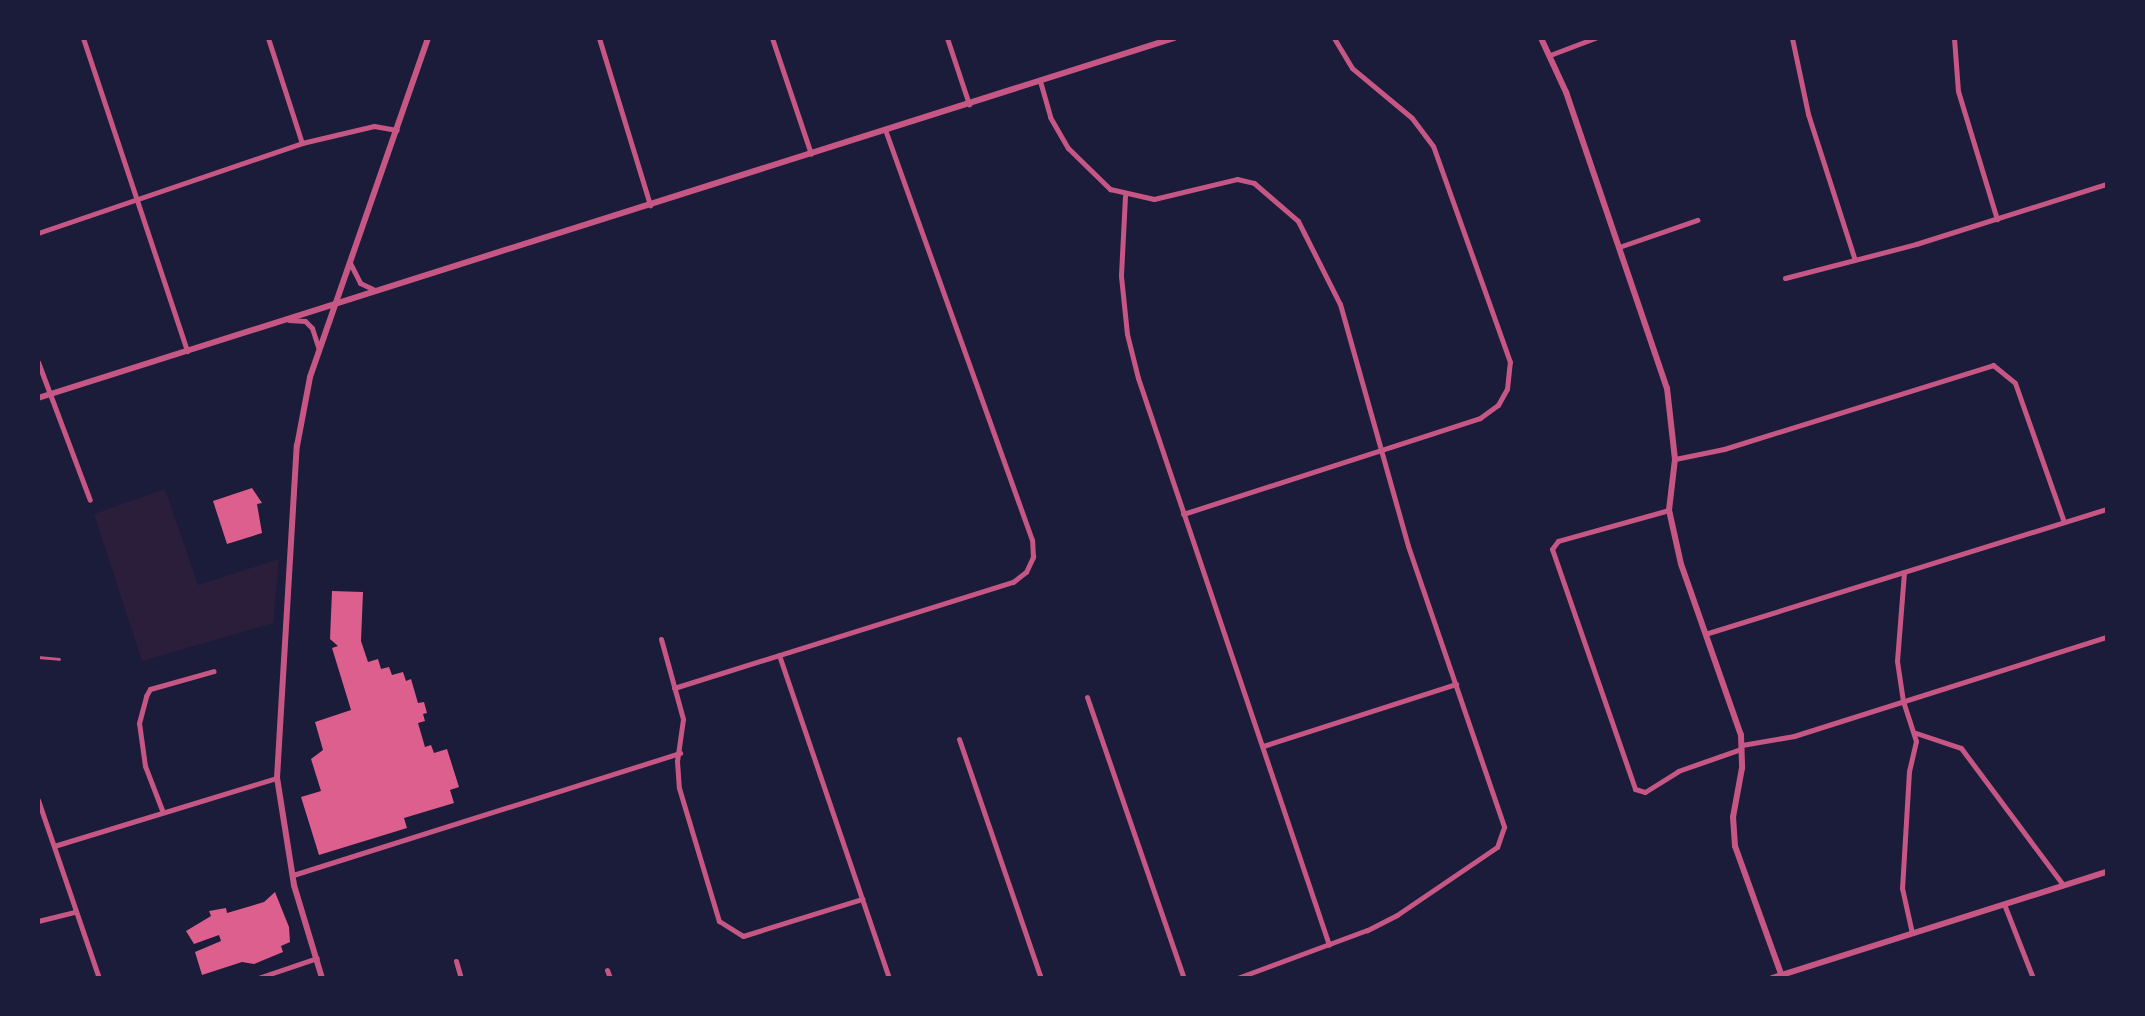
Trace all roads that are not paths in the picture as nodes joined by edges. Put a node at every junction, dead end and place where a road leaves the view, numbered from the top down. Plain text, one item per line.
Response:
1 (83, 38) edge
2 (268, 38) edge
3 (428, 38) edge
4 (598, 38) edge
5 (772, 38) edge
6 (947, 38) edge
7 (1174, 38) edge
8 (1334, 38) edge
9 (1541, 38) edge
10 (1595, 38) edge
11 (1792, 38) edge
12 (1954, 38) edge
13 (1550, 55) junction
14 (1040, 81) junction
15 (969, 104) junction
16 (397, 130) junction
17 (885, 130) junction
18 (302, 143) junction
19 (811, 154) junction
20 (2106, 184) edge
21 (1125, 196) junction
22 (139, 201) junction
23 (650, 205) junction
24 (1997, 219) junction
25 (1697, 220) dead end
26 (38, 233) edge
27 (1619, 247) junction
28 (1855, 260) junction
29 (350, 261) junction
30 (1785, 278) dead end
31 (378, 291) junction
32 (334, 305) junction
33 (285, 320) junction
34 (319, 349) junction
35 (187, 351) junction
36 (38, 362) edge
37 (50, 394) junction
38 (38, 398) edge
39 (1380, 450) junction
40 (1675, 459) junction
41 (90, 500) dead end
42 (2106, 509) edge
43 (1669, 510) junction
44 (1184, 514) junction
45 (2064, 522) junction
46 (1903, 572) junction
47 (1705, 634) junction
48 (2106, 637) edge
49 (661, 639) dead end
50 (779, 655) junction
51 (38, 657) edge
52 (59, 659) dead end
53 (214, 671) dead end
54 (1456, 684) junction
55 (674, 688) junction
56 (1087, 698) dead end
57 (1903, 701) junction
58 (1916, 733) junction
59 (959, 739) dead end
60 (1263, 746) junction
61 (1742, 747) junction
62 (680, 752) junction
63 (277, 778) junction
64 (38, 800) edge
65 (162, 810) junction
66 (48, 829) junction
67 (38, 831) edge
68 (54, 846) junction
69 (2106, 872) edge
70 (293, 875) junction
71 (2063, 885) junction
72 (862, 898) junction
73 (2004, 904) junction
74 (75, 912) junction
75 (38, 921) edge
76 (1912, 933) junction
77 (1329, 945) junction
78 (317, 958) junction
79 (456, 961) dead end
80 (1262, 969) junction
81 (607, 970) dead end
82 (1781, 975) junction
83 (1773, 977) edge
84 (99, 978) edge
85 (258, 978) edge
86 (323, 978) edge
87 (461, 978) edge
88 (610, 978) edge
89 (889, 978) edge
90 (1041, 978) edge
91 (1184, 978) edge
92 (1237, 978) edge
93 (1265, 978) edge
94 (2033, 978) edge

1 - 22 street
2 - 18 street
3 - 16 street
4 - 23 street
5 - 19 street
6 - 15 street
7 - 14 street
8 - 39 street
9 - 13 street
10 - 13 street
11 - 28 street
12 - 24 street
13 - 27 street
14 - 15 street
14 - 21 street
15 - 17 street
16 - 18 street
16 - 29 street
17 - 19 street
17 - 50 street
18 - 22 street
19 - 23 street
20 - 24 street
21 - 39 street
21 - 44 street
22 - 26 street
22 - 35 street
23 - 31 street
24 - 28 street
25 - 27 street
27 - 40 street
28 - 30 street
29 - 31 street
29 - 32 street
31 - 32 street
32 - 33 street
32 - 34 street
33 - 34 street
33 - 35 street
34 - 63 street
35 - 37 street
36 - 37 street
37 - 38 street
37 - 41 street
39 - 44 street
39 - 54 street
40 - 43 street
40 - 45 street
42 - 45 street
43 - 47 street
43 - 61 street
44 - 60 street
45 - 46 street
46 - 47 street
46 - 57 street
47 - 61 street
48 - 57 street
49 - 55 street
50 - 55 street
50 - 72 street
51 - 52 lane
53 - 65 street
54 - 60 street
54 - 77 street
55 - 62 street
56 - 91 street
57 - 58 street
57 - 61 street
58 - 71 street
58 - 76 street
59 - 90 street
60 - 77 street
61 - 82 street
62 - 70 street
62 - 72 street
63 - 65 street
63 - 70 street
64 - 66 street
65 - 68 street
66 - 67 street
66 - 68 street
68 - 74 street
69 - 71 street
70 - 78 street
71 - 73 street
72 - 89 street
73 - 76 street
73 - 94 street
74 - 75 street
74 - 84 street
76 - 82 street
77 - 80 street
78 - 85 street
78 - 86 street
79 - 87 street
80 - 92 street
80 - 93 street
81 - 88 street
82 - 83 street

